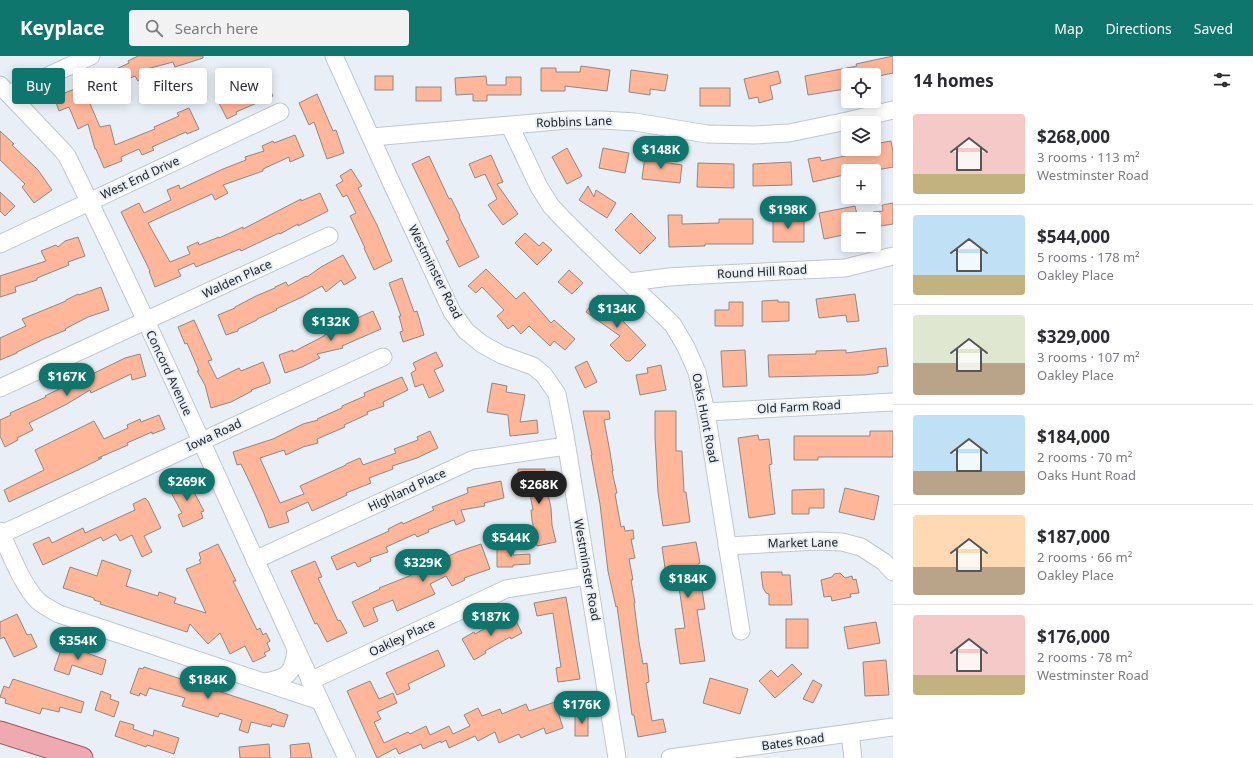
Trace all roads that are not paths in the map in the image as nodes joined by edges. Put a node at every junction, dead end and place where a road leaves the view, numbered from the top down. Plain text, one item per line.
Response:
1 (91, 56) edge
2 (334, 56) edge
3 (5, 89) edge
4 (893, 110) edge
5 (280, 112) dead end
6 (510, 126) junction
7 (372, 137) junction
8 (90, 202) junction
9 (329, 236) dead end
10 (0, 244) edge
11 (893, 256) edge
12 (630, 282) junction
13 (146, 322) junction
14 (383, 357) dead end
15 (0, 388) edge
16 (893, 402) edge
17 (706, 412) junction
18 (201, 441) junction
19 (566, 446) junction
20 (1, 532) edge
21 (728, 546) junction
22 (255, 560) junction
23 (893, 572) edge
24 (587, 576) junction
25 (741, 631) dead end
26 (296, 650) junction
27 (310, 681) junction
28 (265, 682) junction
29 (320, 701) junction
30 (893, 727) edge
31 (0, 732) edge
32 (850, 734) junction
33 (82, 758) edge
34 (347, 758) edge
35 (617, 758) edge
36 (670, 758) edge
37 (853, 758) edge

1 - 3 street
2 - 7 street, Westminster Road
3 - 8 street, Concord Avenue
4 - 6 street, Robbins Lane
5 - 8 street, West End Drive
6 - 7 street, Robbins Lane
6 - 12 street, Oaks Hunt Road
7 - 19 street, Westminster Road
8 - 10 street, West End Drive
8 - 13 street, Concord Avenue
9 - 13 street, Walden Place
11 - 12 street, Round Hill Road
12 - 17 street, Oaks Hunt Road
13 - 15 street, Walden Place
13 - 18 street, Concord Avenue
14 - 18 street, Iowa Road
16 - 17 street, Old Farm Road
17 - 21 street, Oaks Hunt Road
18 - 20 street, Iowa Road
18 - 22 street, Concord Avenue
19 - 22 street, Highland Place
19 - 24 street, Westminster Road
20 - 28 street
21 - 23 street, Market Lane
21 - 25 street, Oaks Hunt Road
22 - 26 street, Concord Avenue
24 - 27 street, Oakley Place
24 - 35 street, Westminster Road
26 - 27 street, Concord Avenue
26 - 28 street
27 - 29 street, Concord Avenue
28 - 29 street
29 - 34 street, Concord Avenue
30 - 32 street, Bates Road
31 - 33 main road
32 - 36 street, Bates Road
32 - 37 street

